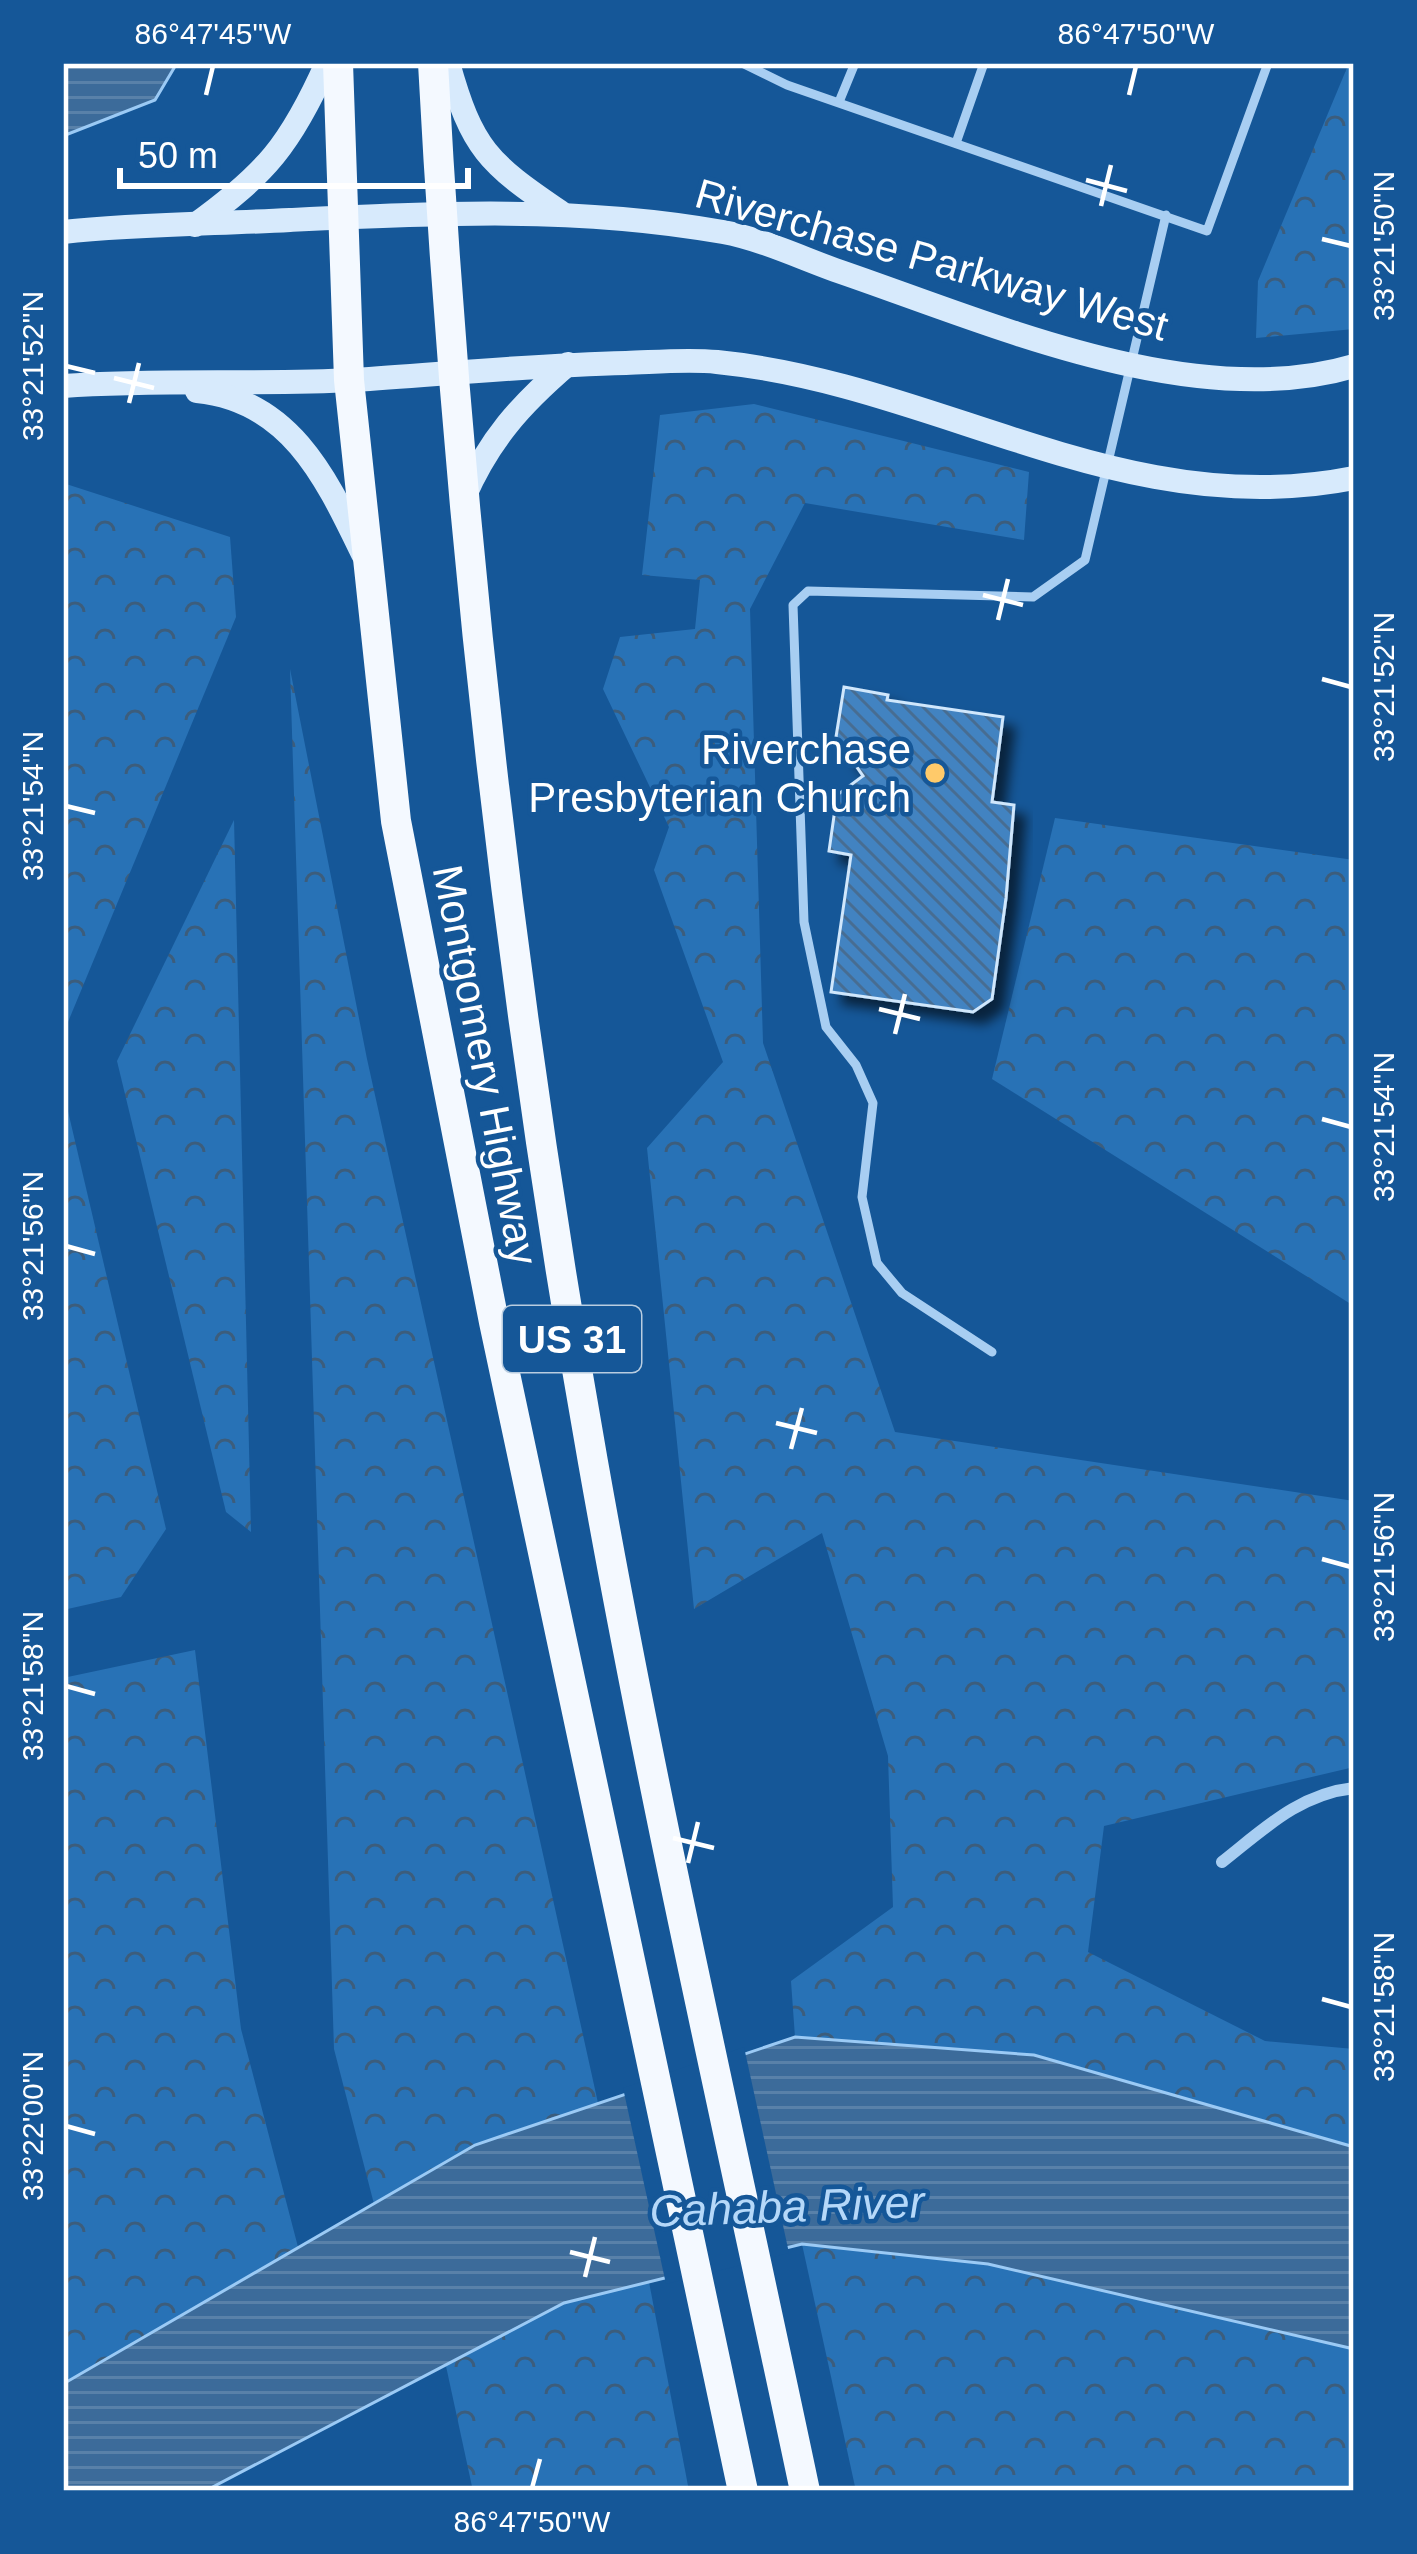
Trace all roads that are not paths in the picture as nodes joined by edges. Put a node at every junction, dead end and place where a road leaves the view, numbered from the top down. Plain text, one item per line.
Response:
1 (327, 63) edge
2 (338, 63) edge
3 (433, 63) edge
4 (448, 63) edge
5 (742, 63) edge
6 (855, 63) edge
7 (984, 63) edge
8 (1268, 63) edge
9 (838, 102) junction
10 (956, 143) junction
11 (562, 213) junction
12 (441, 214) junction
13 (1166, 215) junction
14 (343, 218) junction
15 (194, 225) junction
16 (63, 232) edge
17 (1129, 363) junction
18 (568, 364) junction
19 (1354, 366) edge
20 (452, 373) junction
21 (349, 380) junction
22 (111, 382) junction
23 (63, 386) edge
24 (1104, 468) junction
25 (1354, 478) edge
26 (463, 500) junction
27 (366, 559) junction
28 (992, 1352) dead end
29 (1354, 1788) edge
30 (1222, 1862) dead end
31 (743, 2491) edge
32 (806, 2491) edge

1 - 15 street
2 - 14 main road, Montgomery Highway / US 31
3 - 12 main road, Montgomery Highway / US 31
4 - 11 street
5 - 9 lane
6 - 9 lane
7 - 10 lane
8 - 13 lane
9 - 10 lane
10 - 13 lane
11 - 12 street, Riverchase Parkway West
11 - 17 street, Riverchase Parkway West
12 - 14 street, Riverchase Parkway West
12 - 20 main road, Montgomery Highway / US 31
13 - 17 lane
14 - 15 street, Riverchase Parkway West
14 - 21 main road, Montgomery Highway / US 31
15 - 16 street, Riverchase Parkway West
17 - 19 street, Riverchase Parkway West
17 - 24 lane
18 - 20 street
18 - 24 street
18 - 26 street
20 - 21 street
20 - 26 main road, Montgomery Highway / US 31
21 - 22 street
21 - 27 main road, Montgomery Highway / US 31
22 - 23 street
22 - 27 street
24 - 25 street
24 - 28 lane
26 - 32 main road, Montgomery Highway / US 31
27 - 31 main road, Montgomery Highway / US 31
29 - 30 street

